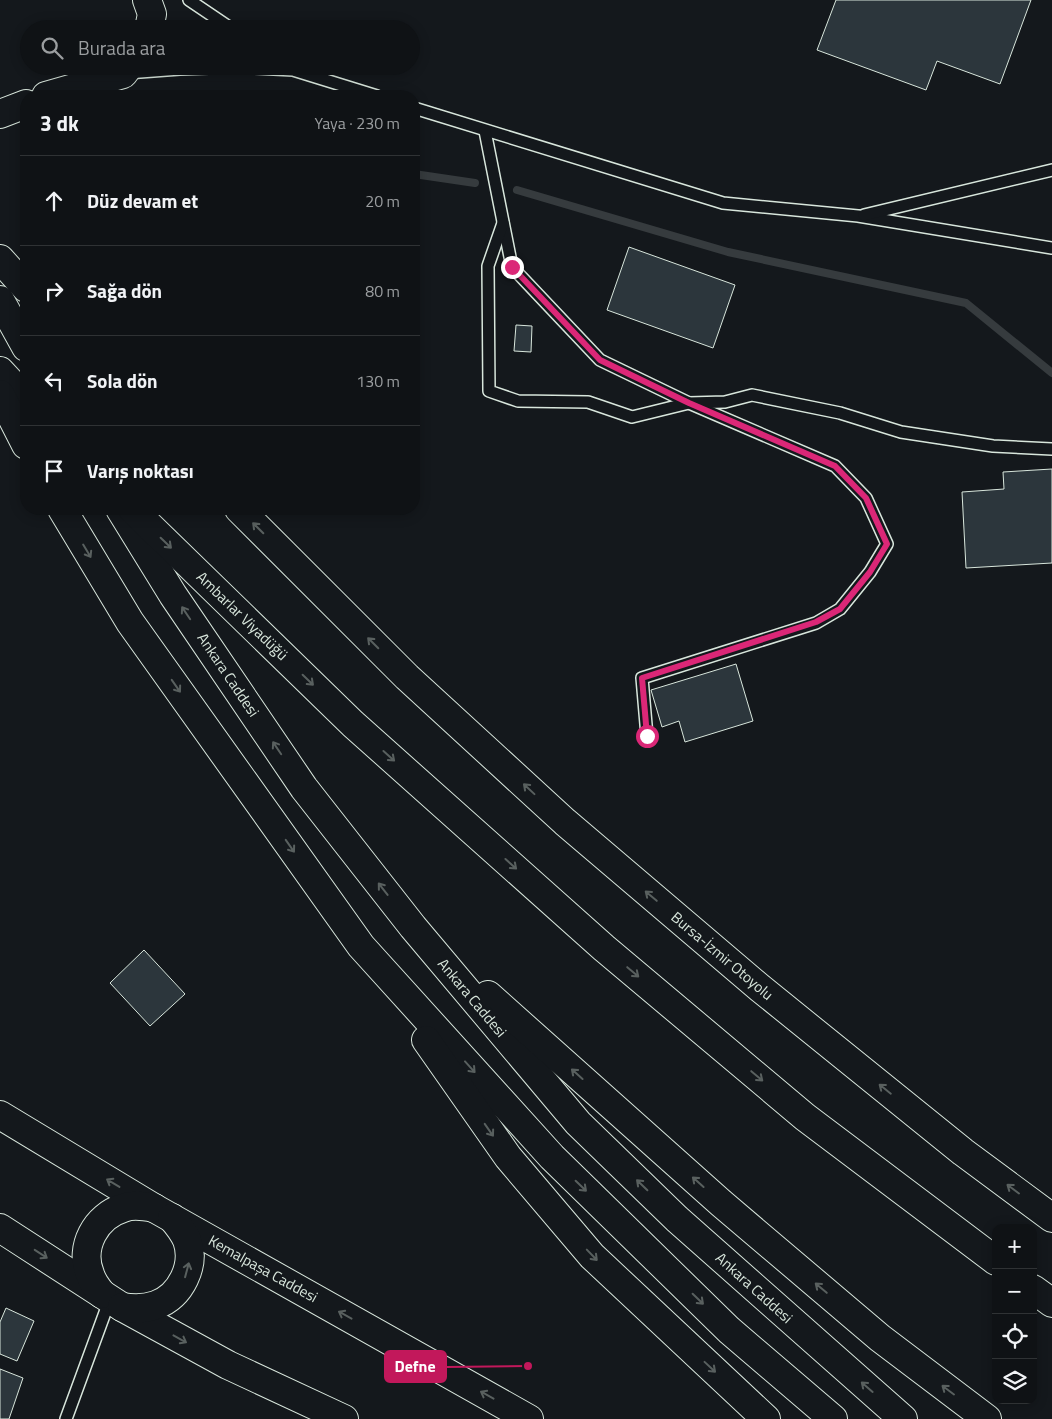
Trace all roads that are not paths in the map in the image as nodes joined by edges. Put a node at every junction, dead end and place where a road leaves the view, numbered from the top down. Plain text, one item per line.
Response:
1 (147, 0) edge
2 (189, 0) edge
3 (150, 20) edge
4 (219, 20) edge
5 (111, 75) edge
6 (312, 75) edge
7 (64, 90) edge
8 (358, 90) edge
9 (20, 106) edge
10 (420, 110) edge
11 (0, 114) edge
12 (485, 131) junction
13 (1052, 170) edge
14 (858, 216) junction
15 (503, 221) junction
16 (1052, 248) edge
17 (0, 259) edge
18 (20, 281) edge
19 (0, 300) edge
20 (20, 336) edge
21 (0, 371) edge
22 (20, 393) edge
23 (0, 394) edge
24 (689, 403) junction
25 (20, 433) edge
26 (1052, 449) edge
27 (66, 515) edge
28 (124, 515) edge
29 (138, 515) edge
30 (245, 515) edge
31 (647, 736) dead end
32 (413, 928) junction
33 (361, 946) junction
34 (0, 1115) edge
35 (162, 1213) junction
36 (1052, 1218) edge
37 (0, 1228) edge
38 (992, 1258) edge
39 (1037, 1292) edge
40 (112, 1300) junction
41 (1052, 1303) edge
42 (66, 1419) edge
43 (344, 1419) edge
44 (530, 1419) edge
45 (766, 1419) edge
46 (833, 1419) edge
47 (904, 1419) edge
48 (987, 1419) edge

1 - 3 main road
2 - 4 lane
5 - 7 main road
6 - 8 lane
9 - 11 main road
10 - 12 lane
12 - 14 lane
12 - 15 lane
13 - 14 lane
14 - 16 lane
15 - 24 lane
15 - 24 lane
17 - 18 main road
19 - 20 main road
21 - 22 main road
23 - 25 main road
24 - 26 lane
24 - 31 lane
27 -> 33 main road
32 -> 28 main road, Ankara Caddesi
29 -> 38 main road, Ambarlar Viyadüğü
36 -> 30 main road, Bursa-İzmir Otoyolu
47 -> 32 main road, Ankara Caddesi
48 -> 32 main road
33 -> 45 main road
33 -> 46 main road
35 -> 34 main road, Kemalpaşa Caddesi
35 - 40 main road
40 -> 35 main road
44 -> 35 main road, Kemalpaşa Caddesi
37 -> 40 main road
39 - 41 main road
40 - 42 lane
40 -> 43 main road

